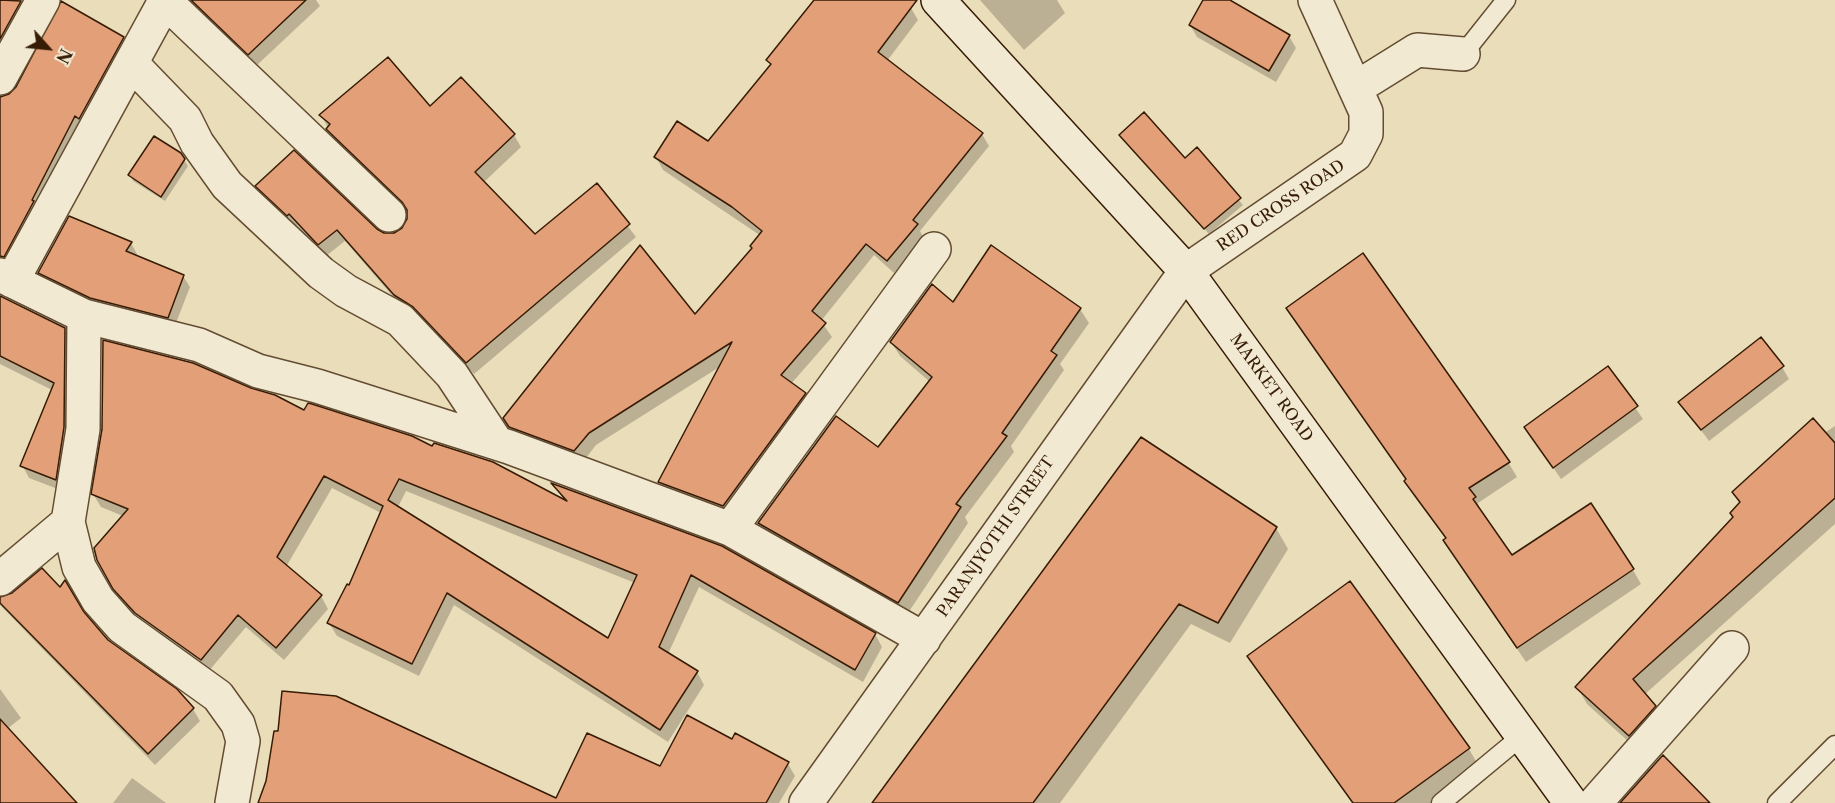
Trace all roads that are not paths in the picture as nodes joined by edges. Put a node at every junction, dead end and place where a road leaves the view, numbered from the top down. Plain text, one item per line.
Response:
1 (43, 0) edge
2 (938, 0) edge
3 (1315, 0) edge
4 (1506, 0) edge
5 (164, 1) edge
6 (1463, 54) joint
7 (131, 63) junction
8 (0, 78) edge
9 (1356, 88) junction
10 (388, 215) dead end
11 (934, 249) dead end
12 (1186, 271) junction
13 (6, 278) edge
14 (84, 316) junction
15 (497, 443) junction
16 (68, 522) junction
17 (730, 529) junction
18 (0, 579) edge
19 (924, 639) junction
20 (1732, 648) dead end
21 (1523, 735) junction
22 (1831, 757) edge
23 (232, 803) edge
24 (806, 803) edge
25 (1441, 803) edge
26 (1571, 803) edge
27 (1595, 803) edge
28 (1777, 803) edge

1 - 8 street
2 - 12 street, MARKET ROAD
3 - 9 street, RED CROSS ROAD
4 - 6 lane
5 - 7 street
5 - 10 street
6 - 9 street
7 - 13 street
7 - 15 street
9 - 12 street, RED CROSS ROAD
11 - 17 street
12 - 19 street, PARANJYOTHI STREET
12 - 21 street, MARKET ROAD
13 - 14 street
14 - 15 street
14 - 16 street
15 - 17 street
16 - 18 street
16 - 23 street
17 - 19 street
19 - 24 street, PARANJYOTHI STREET
20 - 27 street
21 - 25 lane
21 - 26 street, MARKET ROAD
22 - 28 lane

